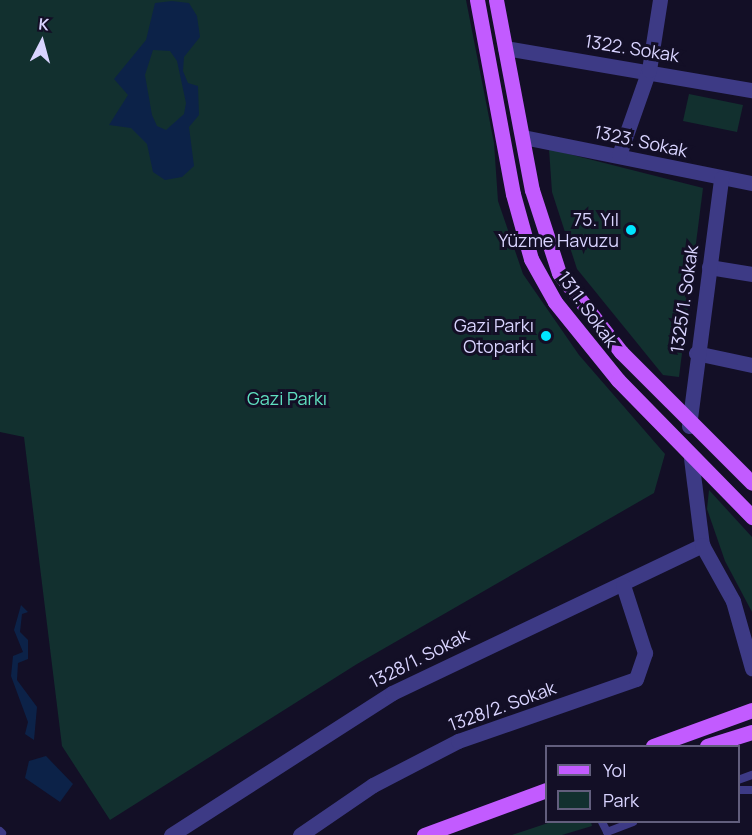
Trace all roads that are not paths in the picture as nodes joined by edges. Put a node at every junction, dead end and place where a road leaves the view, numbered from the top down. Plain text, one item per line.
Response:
1 (477, 0) edge
2 (496, 0) edge
3 (660, 0) edge
4 (506, 48) junction
5 (649, 70) junction
6 (752, 90) edge
7 (523, 137) junction
8 (619, 155) junction
9 (721, 178) junction
10 (752, 183) edge
11 (709, 267) junction
12 (752, 274) edge
13 (696, 352) junction
14 (752, 365) edge
15 (689, 426) junction
16 (691, 458) junction
17 (752, 483) edge
18 (752, 517) edge
19 (702, 545) junction
20 (623, 585) junction
21 (752, 668) edge
22 (752, 710) edge
23 (752, 732) edge
24 (657, 745) edge
25 (713, 745) edge
26 (545, 790) edge
27 (602, 823) edge
28 (630, 823) edge
29 (171, 835) edge
30 (300, 835) edge
31 (424, 835) edge

1 - 16 main road, 1311. Sokak
2 - 4 main road, 1311. Sokak
3 - 5 street
4 - 5 street, 1322. Sokak
4 - 7 main road, 1311. Sokak
5 - 6 street, 1322. Sokak
5 - 8 street
7 - 8 street, 1323. Sokak
7 - 15 main road, 1311. Sokak
8 - 9 street, 1323. Sokak
9 - 10 street, 1323. Sokak
9 - 11 street, 1325/1. Sokak
11 - 12 street
11 - 13 street, 1325/1. Sokak
13 - 14 street
13 - 15 street, 1325/1. Sokak
15 - 17 main road, 1311. Sokak
16 - 18 main road, 1311. Sokak
16 - 19 street
19 - 20 street, 1328/1. Sokak
19 - 21 street
20 - 29 street, 1328/1. Sokak
20 - 30 street, 1328/2. Sokak
22 - 24 main road
23 - 25 main road
26 - 31 main road
27 - 28 lane

